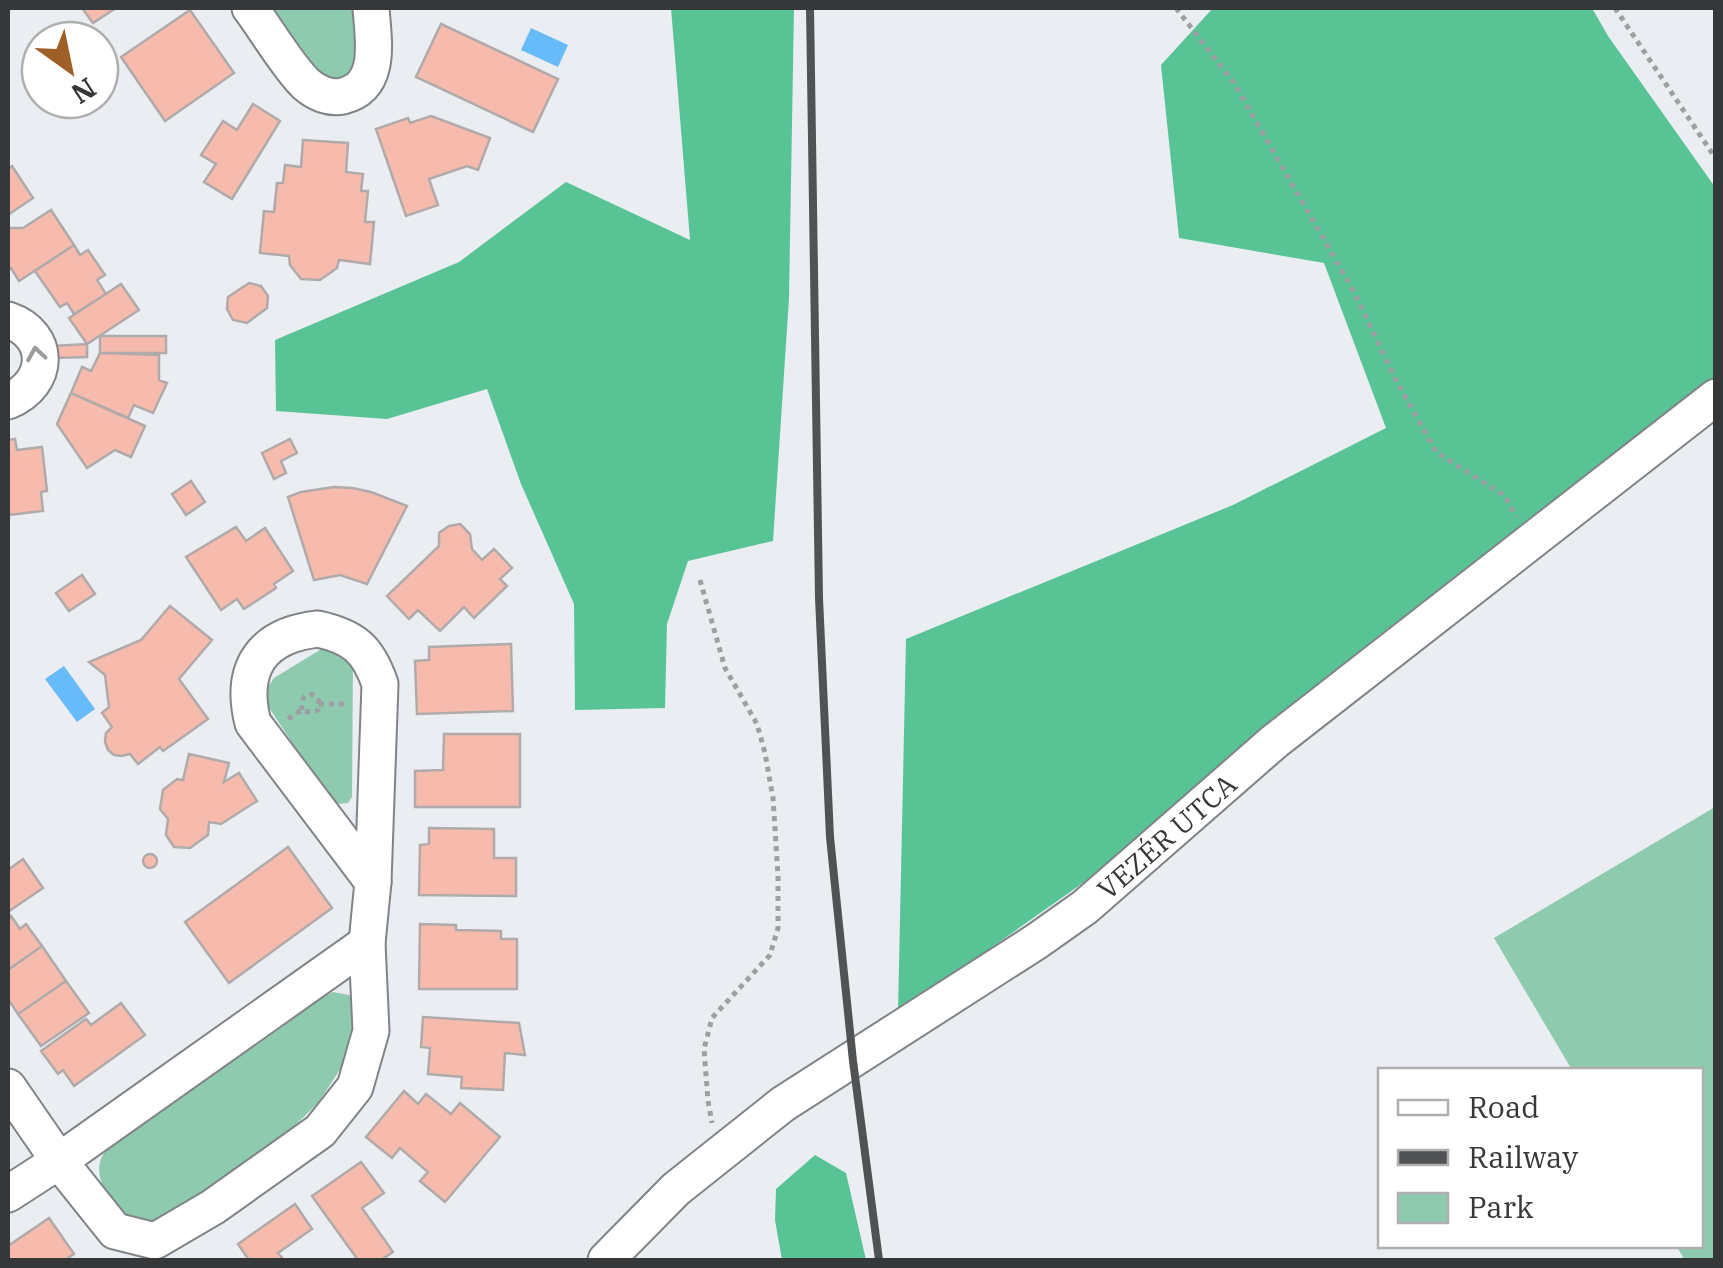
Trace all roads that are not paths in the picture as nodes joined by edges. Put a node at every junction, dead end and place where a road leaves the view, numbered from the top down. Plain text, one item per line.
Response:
1 (250, 8) edge
2 (371, 8) edge
3 (8, 320) edge
4 (1716, 396) edge
5 (8, 401) edge
6 (373, 882) junction
7 (367, 942) junction
8 (8, 1087) edge
9 (59, 1160) junction
10 (8, 1194) edge
11 (606, 1260) edge

1 - 2 street
5 -> 3 street
4 - 11 street, VEZÉR UTCA
6 - 6 street
6 - 7 street
7 - 9 street
7 - 9 street
8 - 9 street
9 - 10 street

